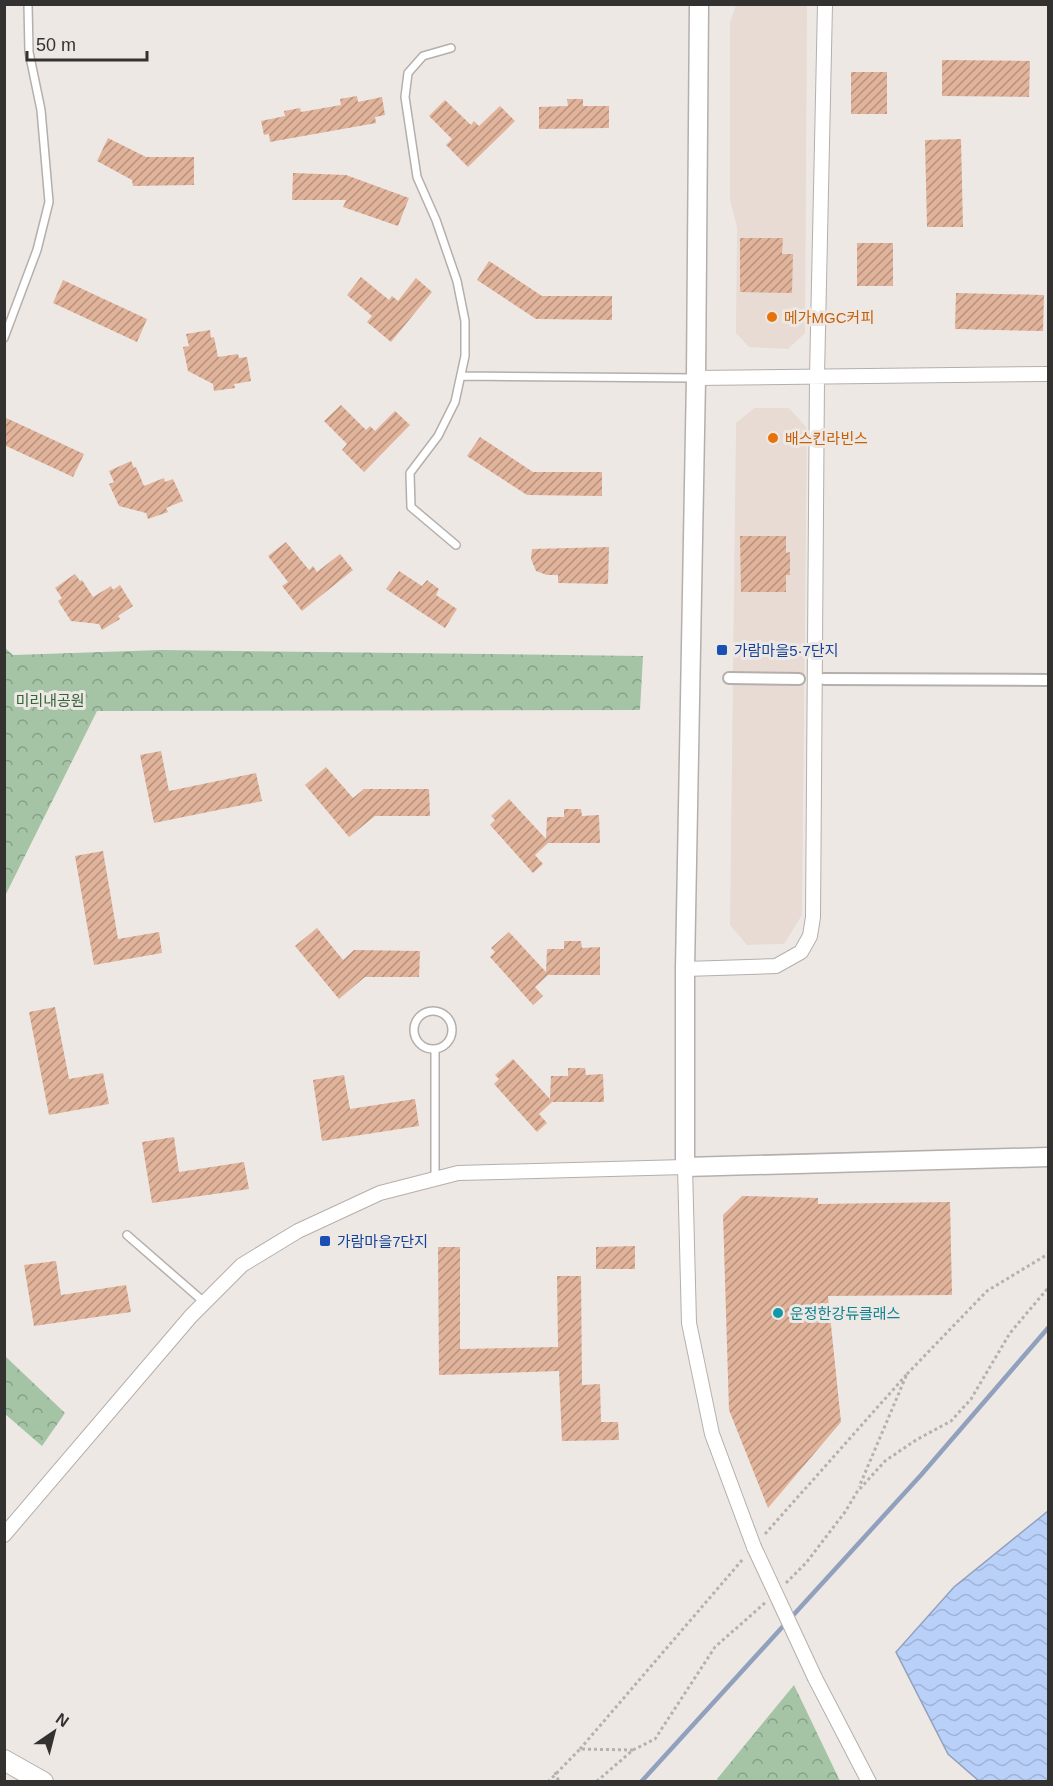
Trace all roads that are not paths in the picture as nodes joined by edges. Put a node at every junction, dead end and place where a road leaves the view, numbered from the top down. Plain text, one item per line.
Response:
1 (28, 4) edge
2 (699, 4) edge
3 (825, 4) edge
4 (451, 48) dead end
5 (4, 338) edge
6 (1048, 374) edge
7 (461, 376) junction
8 (817, 376) junction
9 (696, 378) junction
10 (456, 545) dead end
11 (729, 678) dead end
12 (799, 679) dead end
13 (824, 679) dead end
14 (1048, 680) edge
15 (685, 969) junction
16 (435, 1049) junction
17 (1048, 1157) edge
18 (685, 1167) junction
19 (435, 1179) junction
20 (127, 1235) dead end
21 (204, 1303) junction
22 (4, 1535) edge
23 (4, 1760) edge
24 (4, 1767) edge
25 (21, 1782) edge
26 (43, 1782) edge
27 (869, 1782) edge

1 - 5 lane
2 - 9 street
3 - 8 street
4 - 7 lane
6 - 8 street
7 - 9 lane
7 - 10 lane
8 - 9 street
8 - 15 street
9 - 15 street
11 - 12 street
13 - 14 street
15 - 18 street
16 - 16 lane
16 - 19 lane
17 - 18 street
18 - 19 street
18 - 27 street, bridge
19 - 21 street
20 - 21 lane
21 - 22 street
23 - 26 main road
24 - 25 main road

